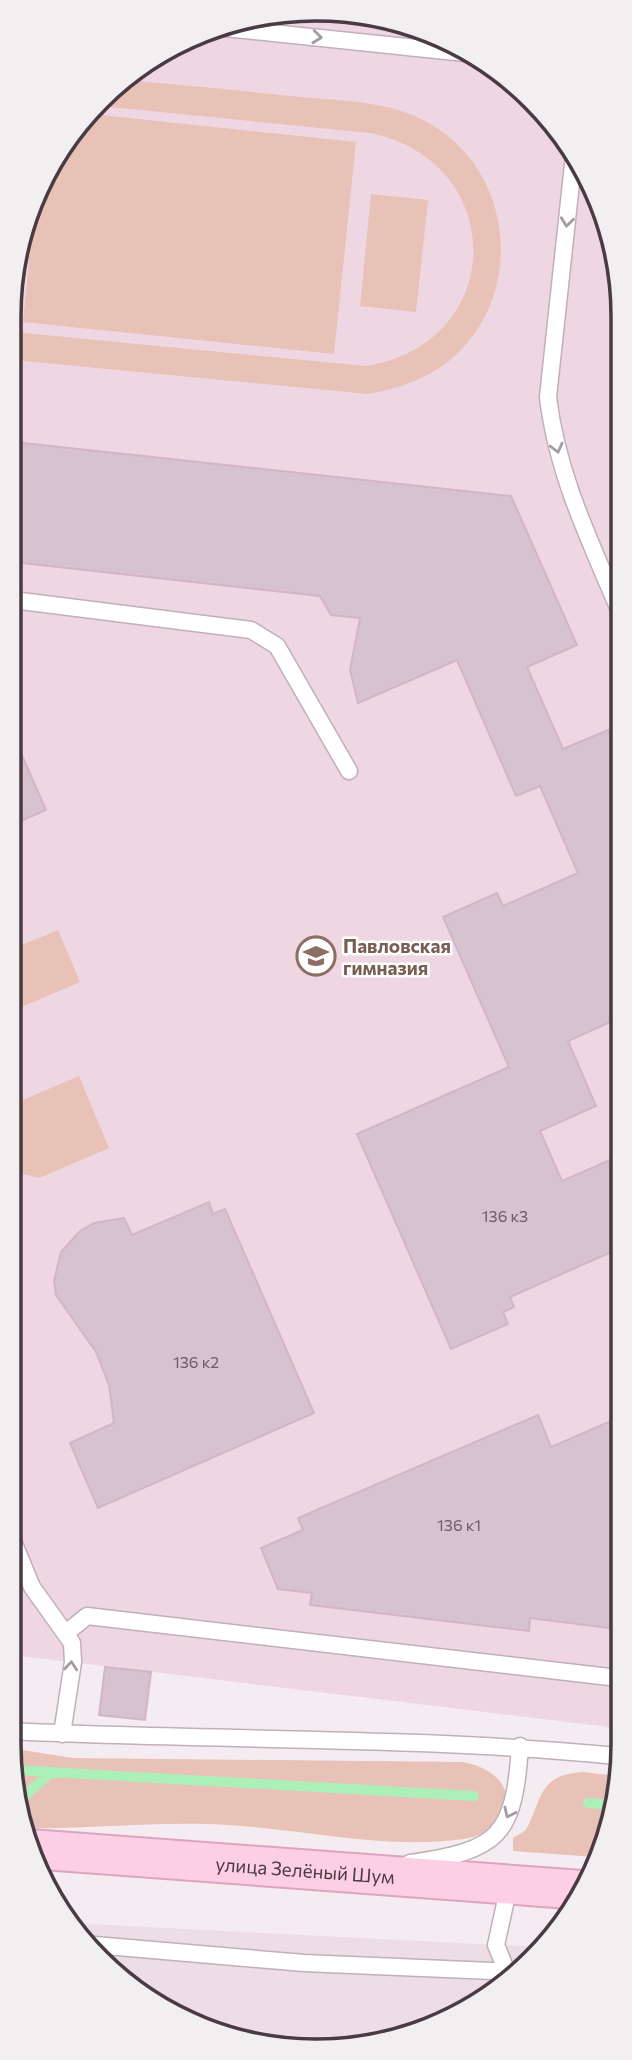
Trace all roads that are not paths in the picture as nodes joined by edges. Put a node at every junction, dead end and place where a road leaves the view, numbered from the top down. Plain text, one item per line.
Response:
1 (244, 30) edge
2 (446, 51) edge
3 (572, 171) edge
4 (611, 590) edge
5 (21, 601) edge
6 (349, 771) dead end
7 (21, 1560) edge
8 (66, 1633) junction
9 (611, 1677) edge
10 (21, 1732) edge
11 (62, 1734) junction
12 (520, 1746) junction
13 (610, 1755) edge
14 (41, 1850) edge
15 (332, 1874) junction
16 (509, 1886) junction
17 (572, 1889) edge
18 (100, 1945) edge
19 (508, 1968) edge
20 (502, 1974) edge

1 -> 2 lane
3 -> 4 lane
5 - 6 lane
7 - 8 lane
8 - 9 lane
11 -> 8 lane
10 - 11 lane
11 - 12 lane
12 - 13 lane
12 -> 15 lane
14 - 15 main road, улица Зелёный Шум
15 - 16 main road, улица Зелёный Шум
16 - 17 main road, улица Зелёный Шум
16 - 19 lane
18 - 20 lane

